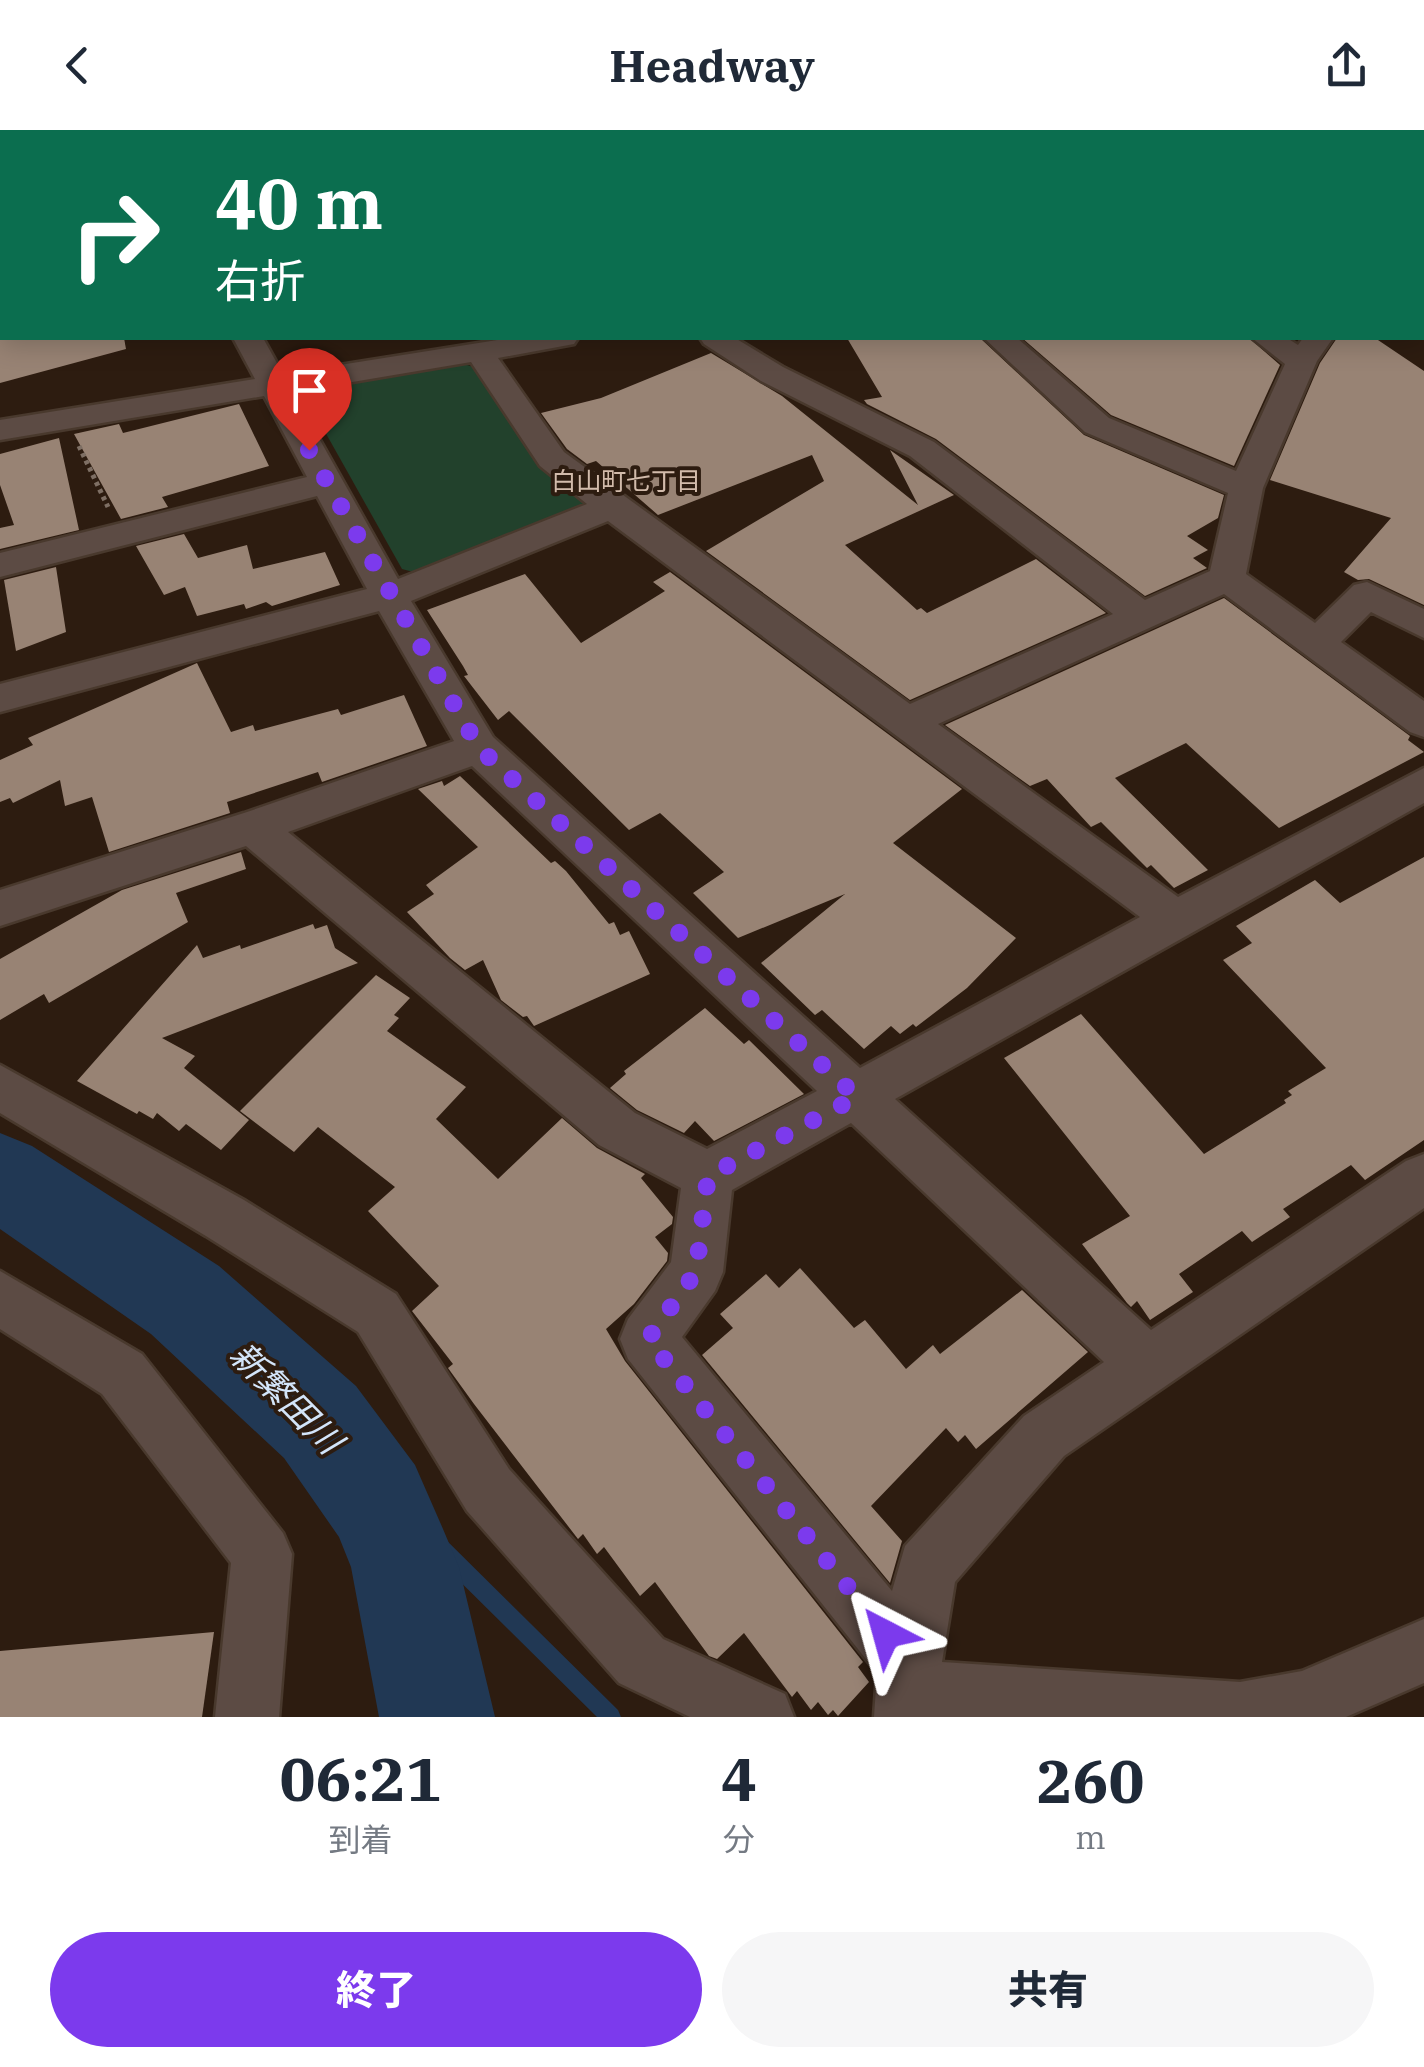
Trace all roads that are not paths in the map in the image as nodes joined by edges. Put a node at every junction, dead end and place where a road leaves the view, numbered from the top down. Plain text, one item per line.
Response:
1 (249, 340) edge
2 (550, 340) edge
3 (719, 340) edge
4 (1001, 340) edge
5 (1274, 340) edge
6 (1310, 350) edge
7 (479, 352) junction
8 (274, 385) junction
9 (0, 430) edge
10 (326, 483) junction
11 (1246, 488) junction
12 (612, 507) junction
13 (0, 565) edge
14 (1227, 578) junction
15 (389, 596) junction
16 (1139, 615) junction
17 (1424, 625) edge
18 (1317, 644) junction
19 (0, 698) edge
20 (908, 722) junction
21 (1424, 722) edge
22 (479, 748) junction
23 (1424, 784) edge
24 (253, 827) junction
25 (0, 908) edge
26 (1178, 921) junction
27 (0, 1087) edge
28 (857, 1097) junction
29 (708, 1176) junction
30 (1424, 1178) edge
31 (10, 1312) edge
32 (1149, 1366) junction
33 (1424, 1651) edge
34 (908, 1691) edge
35 (247, 1717) edge
36 (762, 1717) edge

1 - 8 street
2 - 7 street
3 - 16 street
4 - 11 street
5 - 6 street
6 - 11 street
7 - 8 street
7 - 12 street
8 - 9 street
8 - 10 street
10 - 13 street
10 - 15 street
11 - 14 street
12 - 15 street
12 - 20 street
14 - 16 street
14 - 18 street
15 - 19 street
15 - 22 street
16 - 20 street
17 - 18 street
18 - 21 street
20 - 26 street
22 - 24 street
22 - 28 street
23 - 26 street
24 - 25 street
24 - 29 street
26 - 28 street
27 - 36 street
28 - 29 street
28 - 32 street
29 - 34 street
30 - 32 street
31 - 35 street
32 - 34 street
33 - 34 street

